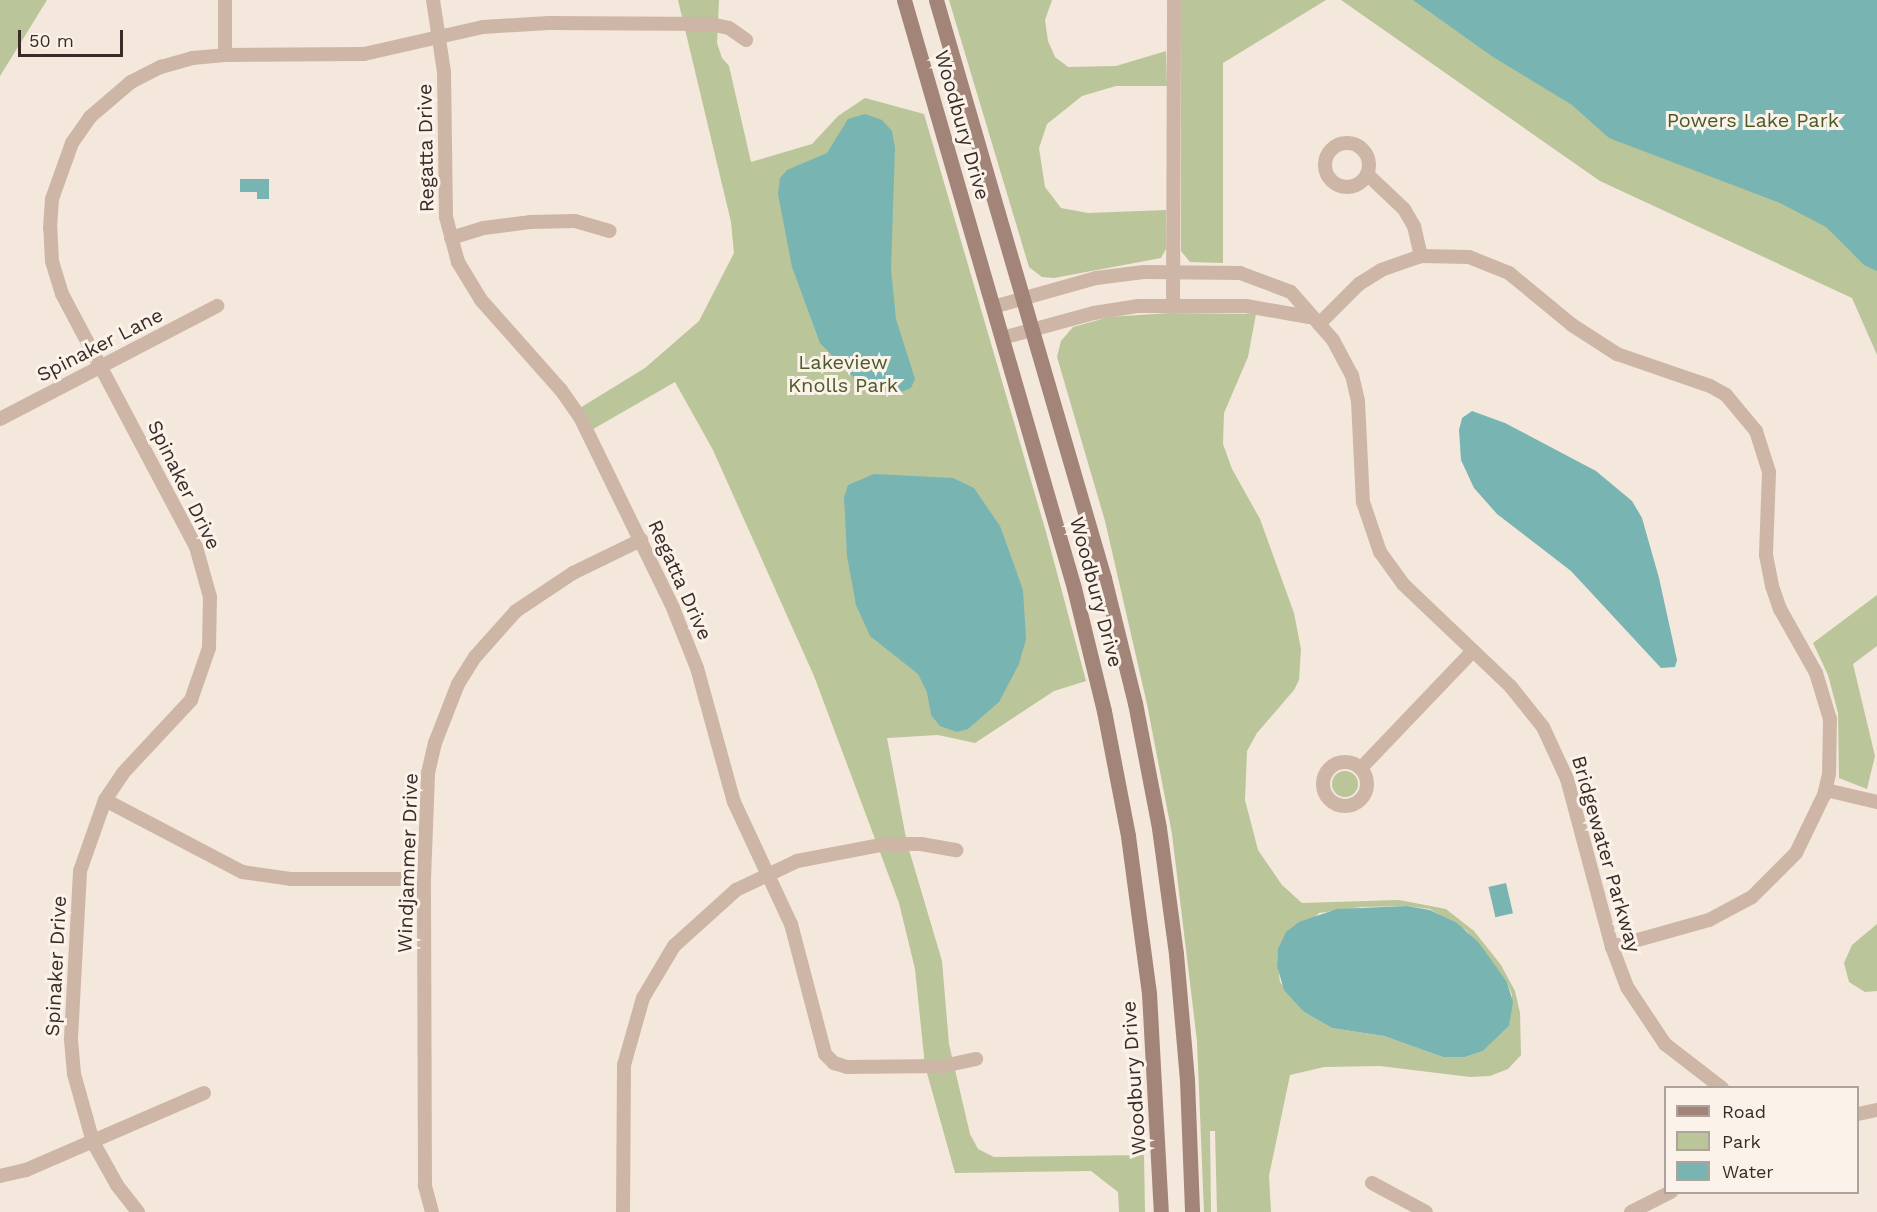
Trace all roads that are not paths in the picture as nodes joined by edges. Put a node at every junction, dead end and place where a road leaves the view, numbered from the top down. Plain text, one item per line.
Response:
1 (225, 0) edge
2 (432, 0) edge
3 (904, 0) edge
4 (936, 0) edge
5 (1174, 0) edge
6 (440, 35) junction
7 (746, 40) dead end
8 (225, 54) junction
9 (1367, 174) dead end
10 (610, 231) dead end
11 (450, 238) junction
12 (1421, 256) junction
13 (1174, 271) junction
14 (1023, 298) junction
15 (1173, 305) junction
16 (217, 306) dead end
17 (993, 306) junction
18 (1314, 320) junction
19 (1032, 330) junction
20 (1002, 338) junction
21 (100, 366) junction
22 (0, 419) edge
23 (641, 540) junction
24 (1473, 651) junction
25 (1360, 768) dead end
26 (1826, 790) junction
27 (105, 800) junction
28 (1877, 802) edge
29 (956, 850) dead end
30 (768, 872) junction
31 (424, 879) junction
32 (1612, 946) junction
33 (976, 1059) dead end
34 (1719, 1086) edge
35 (204, 1093) dead end
36 (1877, 1110) edge
37 (1859, 1114) edge
38 (93, 1142) junction
39 (0, 1176) edge
40 (1372, 1183) dead end
41 (1667, 1194) edge
42 (138, 1212) edge
43 (432, 1212) edge
44 (623, 1212) edge
45 (1161, 1212) edge
46 (1192, 1212) edge
47 (1426, 1212) edge
48 (1631, 1212) edge

1 - 8 street
2 - 6 street, Regatta Drive
3 - 17 main road, Woodbury Drive
4 - 14 main road, Woodbury Drive
5 - 13 street
6 - 7 street, Spinaker Drive
6 - 8 street, Spinaker Drive
6 - 11 street, Regatta Drive
8 - 21 street, Spinaker Drive
9 - 12 street
10 - 11 street
11 - 23 street, Regatta Drive
12 - 18 street
12 - 26 street
13 - 14 street, Bridgewater Parkway
13 - 15 street
13 - 18 street, Bridgewater Parkway
14 - 17 street, Bridgewater Parkway
14 - 19 main road, Woodbury Drive
15 - 18 street
15 - 19 street
16 - 21 street, Spinaker Lane
17 - 20 main road, Woodbury Drive
18 - 24 street, Bridgewater Parkway
19 - 20 street
19 - 46 main road, Woodbury Drive
20 - 45 main road, Woodbury Drive
21 - 22 street, Spinaker Lane
21 - 27 street, Spinaker Drive
23 - 30 street, Regatta Drive
23 - 31 street, Windjammer Drive
24 - 25 street
24 - 32 street, Bridgewater Parkway
26 - 28 street
26 - 32 street
27 - 31 street
27 - 38 street, Spinaker Drive
29 - 30 street
30 - 33 street, Regatta Drive
30 - 44 street
31 - 43 street, Windjammer Drive
32 - 34 street, Bridgewater Parkway
35 - 38 street
36 - 37 street
38 - 39 street
38 - 42 street, Spinaker Drive
40 - 47 street
41 - 48 street

